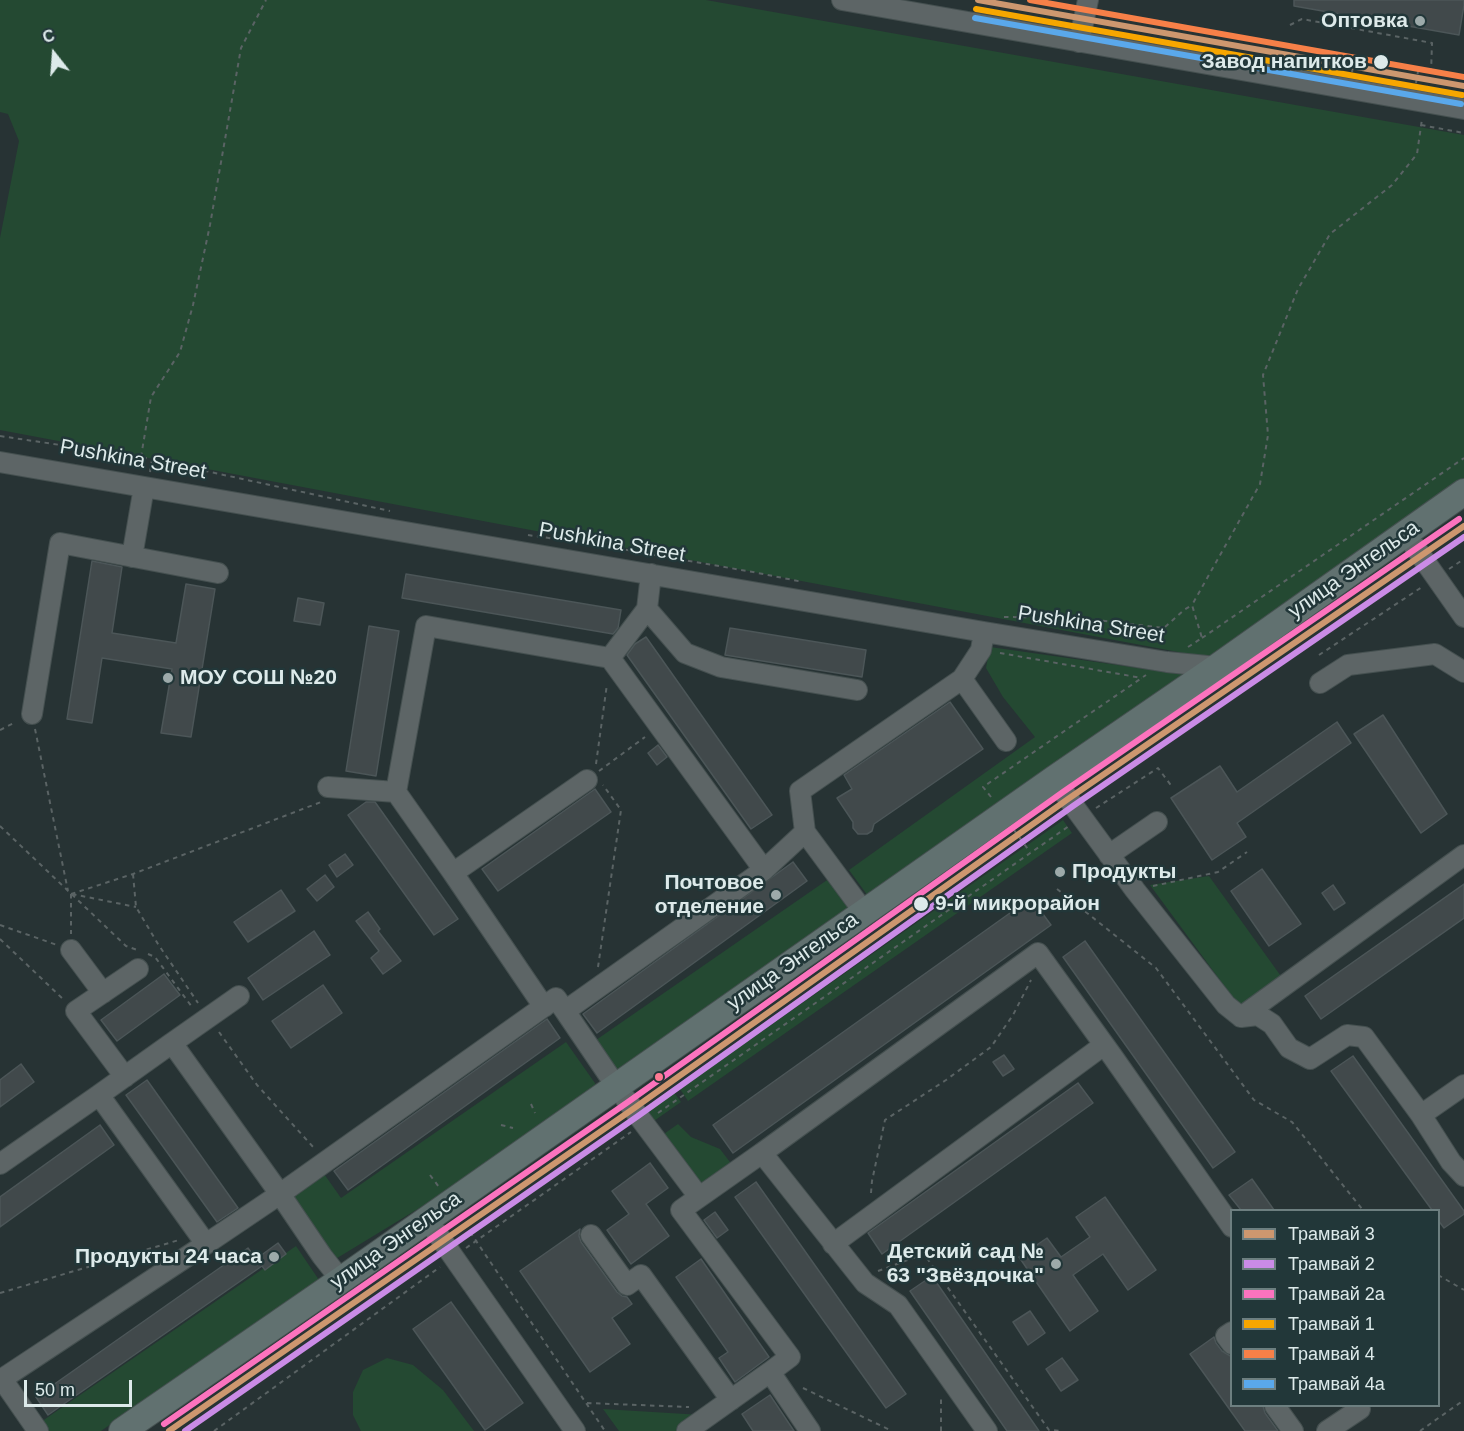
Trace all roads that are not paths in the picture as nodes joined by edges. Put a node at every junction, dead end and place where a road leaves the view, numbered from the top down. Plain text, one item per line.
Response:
1 (842, 0) edge
2 (1088, 0) edge
3 (1079, 42) junction
4 (1464, 110) edge
5 (0, 462) edge
6 (144, 487) junction
7 (1464, 492) edge
8 (1405, 533) junction
9 (132, 557) junction
10 (218, 573) dead end
11 (651, 574) junction
12 (647, 609) junction
13 (1464, 617) edge
14 (984, 632) junction
15 (610, 658) junction
16 (1217, 667) junction
17 (1464, 672) edge
18 (962, 679) junction
19 (1320, 683) dead end
20 (857, 690) dead end
21 (32, 714) road end
22 (1006, 741) dead end
23 (1054, 779) junction
24 (594, 781) road end
25 (396, 792) junction
26 (327, 793) road end
27 (1157, 822) dead end
28 (805, 832) junction
29 (1109, 855) junction
30 (1464, 855) edge
31 (764, 870) junction
32 (453, 873) junction
33 (864, 912) junction
34 (71, 950) road end
35 (138, 969) dead end
36 (103, 993) junction
37 (239, 996) dead end
38 (544, 1006) junction
39 (566, 1011) junction
40 (1241, 1017) junction
41 (172, 1043) junction
42 (1104, 1045) junction
43 (125, 1077) junction
44 (1464, 1085) edge
45 (616, 1086) junction
46 (99, 1095) junction
47 (1421, 1115) junction
48 (762, 1153) junction
49 (0, 1164) edge
50 (1464, 1176) edge
51 (279, 1194) junction
52 (699, 1197) junction
53 (427, 1219) junction
54 (1230, 1224) edge
55 (591, 1235) dead end
56 (206, 1244) junction
57 (833, 1244) junction
58 (341, 1280) junction
59 (771, 1371) junction
60 (1, 1380) edge
61 (1276, 1407) edge
62 (1359, 1407) edge
63 (717, 1414) edge
64 (38, 1431) edge
65 (122, 1431) edge
66 (575, 1431) edge
67 (687, 1431) edge
68 (810, 1431) edge
69 (987, 1431) edge
70 (1293, 1431) edge
71 (1326, 1431) edge

1 - 3 street
2 - 3 street
3 - 4 street
5 - 6 street, Pushkina Street
6 - 9 street
6 - 11 street, Pushkina Street
7 - 8 main road, улица Энгельса
8 - 13 street
8 - 16 main road, улица Энгельса
9 - 10 street
9 - 21 street
11 - 12 street
11 - 14 street, Pushkina Street
12 - 15 street
12 - 20 street
14 - 16 street, Pushkina Street
14 - 18 street
15 - 25 street
15 - 31 street
16 - 23 main road, улица Энгельса
17 - 19 street
18 - 22 street
18 - 28 street
23 - 29 street
23 - 33 main road, улица Энгельса
24 - 32 street
25 - 26 street
25 - 32 street
27 - 29 street
28 - 31 street
28 - 33 street
29 - 40 street
30 - 40 street
31 - 39 street
32 - 38 street
33 - 45 main road, улица Энгельса
34 - 36 street
35 - 36 street
36 - 43 street
37 - 41 street
38 - 39 street
38 - 51 street
39 - 45 street
40 - 47 street
41 - 43 street
41 - 51 street
42 - 48 street
42 - 54 street
42 - 57 street
43 - 46 street
44 - 47 street
45 - 52 street
45 - 53 main road, улица Энгельса
46 - 49 street
46 - 56 street
47 - 50 street
48 - 52 street
48 - 57 street
51 - 56 street
51 - 58 street
52 - 59 street
53 - 58 main road, улица Энгельса
53 - 66 street
55 - 63 street
56 - 60 street
57 - 69 street
58 - 65 main road, улица Энгельса
59 - 63 street
59 - 68 street
60 - 64 street
61 - 70 street
62 - 71 street
63 - 67 street

